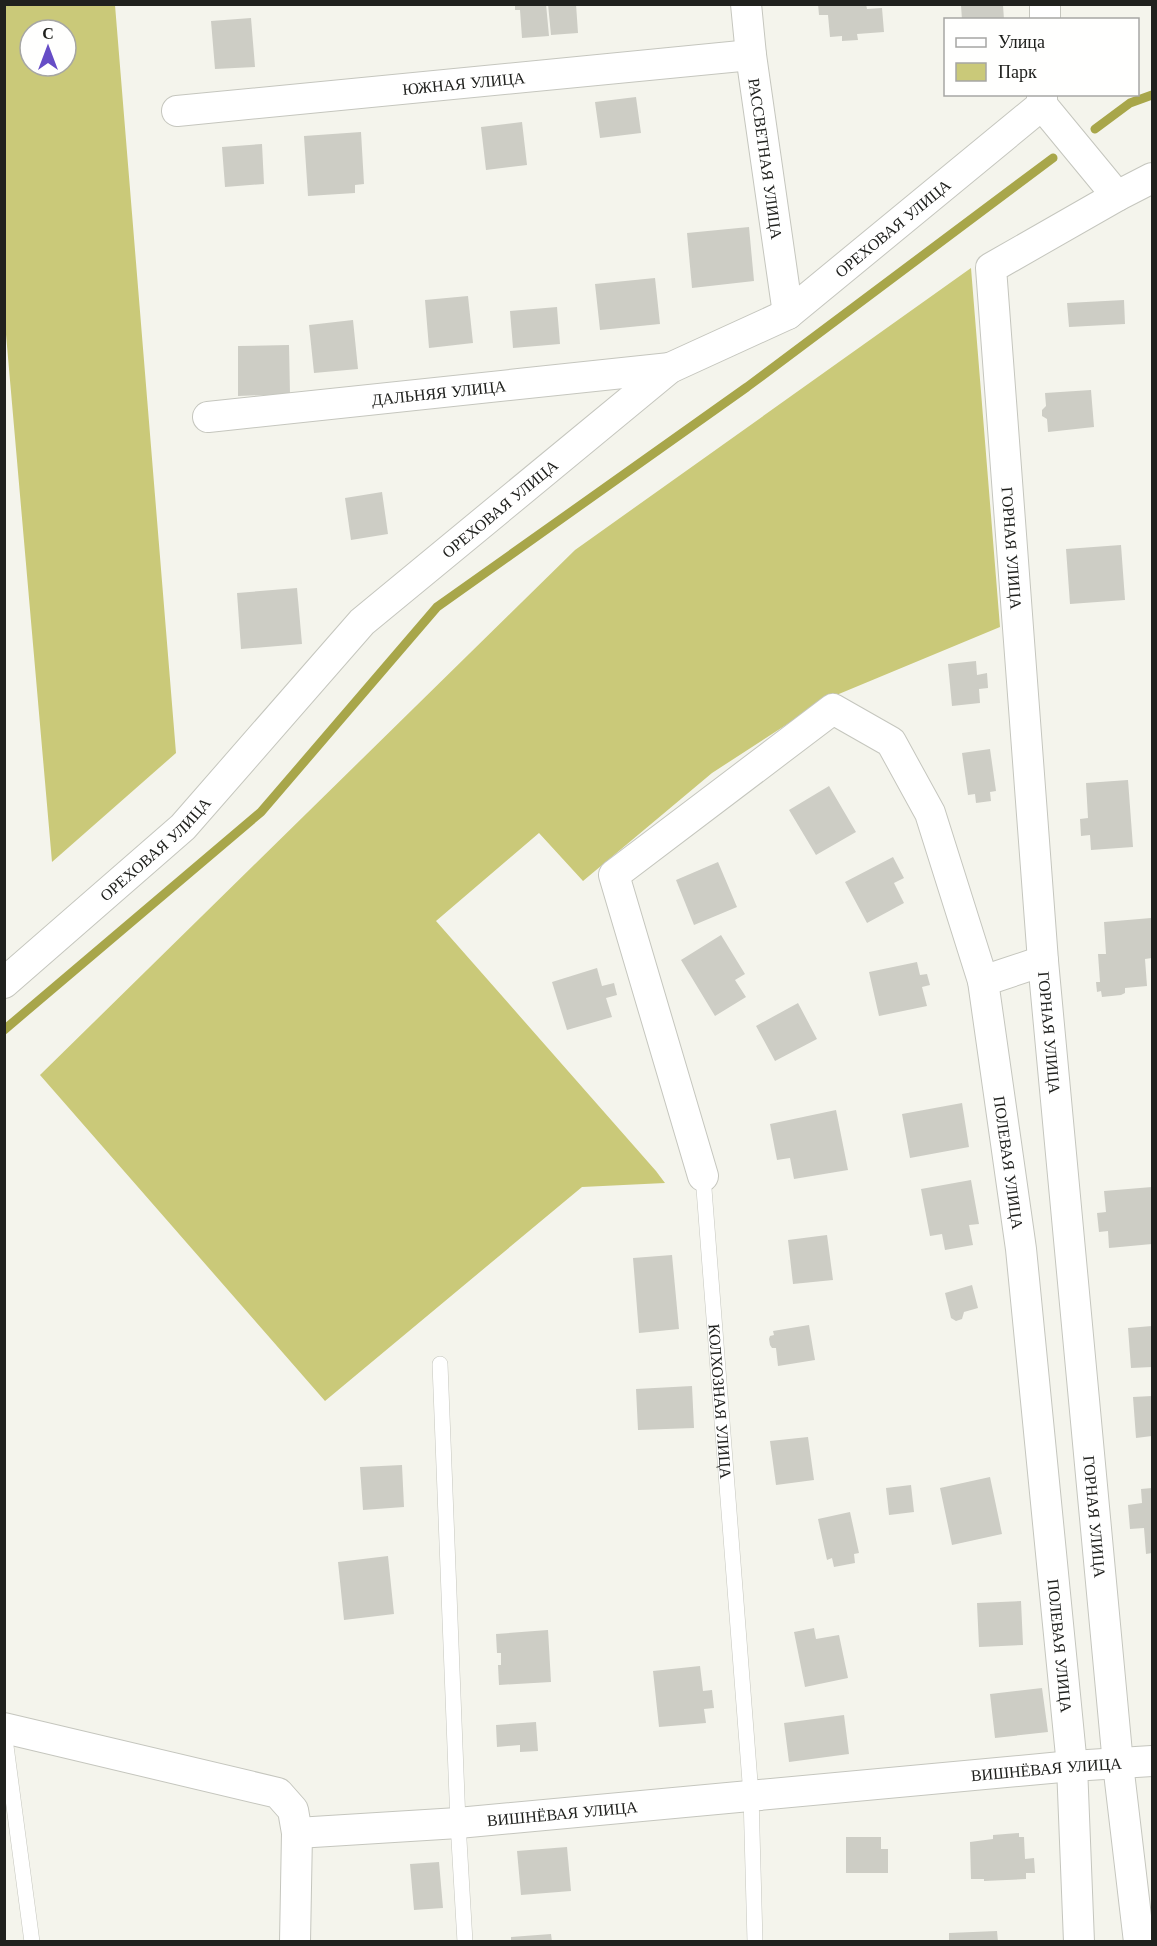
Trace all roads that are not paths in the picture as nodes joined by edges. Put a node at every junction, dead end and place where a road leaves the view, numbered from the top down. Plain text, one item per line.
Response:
1 (746, 4) edge
2 (751, 54) junction
3 (1042, 100) edge
4 (177, 111) dead end
5 (1152, 178) edge
6 (1117, 196) junction
7 (788, 314) junction
8 (670, 368) junction
9 (208, 417) dead end
10 (614, 875) joint
11 (1043, 961) junction
12 (983, 981) junction
13 (4, 983) edge
14 (703, 1176) joint
15 (440, 1364) dead end
16 (4, 1730) edge
17 (1152, 1761) edge
18 (1118, 1764) junction
19 (1072, 1766) junction
20 (751, 1794) junction
21 (458, 1823) junction
22 (297, 1833) junction
23 (32, 1941) edge
24 (294, 1941) edge
25 (465, 1941) edge
26 (755, 1941) edge
27 (1079, 1941) edge
28 (1139, 1941) edge

1 - 2 street, РАССВЕТНАЯ УЛИЦА
2 - 4 street, ЮЖНАЯ УЛИЦА
2 - 7 street, РАССВЕТНАЯ УЛИЦА
3 - 6 street
3 - 7 street, ОРЕХОВАЯ УЛИЦА
5 - 6 street
6 - 11 street, ГОРНАЯ УЛИЦА
7 - 8 street, ОРЕХОВАЯ УЛИЦА
8 - 9 street, ДАЛЬНЯЯ УЛИЦА
8 - 13 street, ОРЕХОВАЯ УЛИЦА
10 - 12 street, ПОЛЕВАЯ УЛИЦА
10 - 14 street, КОЛХОЗНАЯ УЛИЦА
11 - 12 street
11 - 18 street, ГОРНАЯ УЛИЦА
12 - 19 street, ПОЛЕВАЯ УЛИЦА
14 - 20 lane, КОЛХОЗНАЯ УЛИЦА
15 - 21 lane
16 - 22 street
16 - 23 lane
17 - 18 street, ВИШНЁВАЯ УЛИЦА
18 - 19 street, ВИШНЁВАЯ УЛИЦА
18 - 28 street, ГОРНАЯ УЛИЦА
19 - 20 street, ВИШНЁВАЯ УЛИЦА
19 - 27 street, ПОЛЕВАЯ УЛИЦА
20 - 21 street, ВИШНЁВАЯ УЛИЦА
20 - 26 lane, КОЛХОЗНАЯ УЛИЦА
21 - 22 street, ВИШНЁВАЯ УЛИЦА
21 - 25 lane
22 - 24 street

